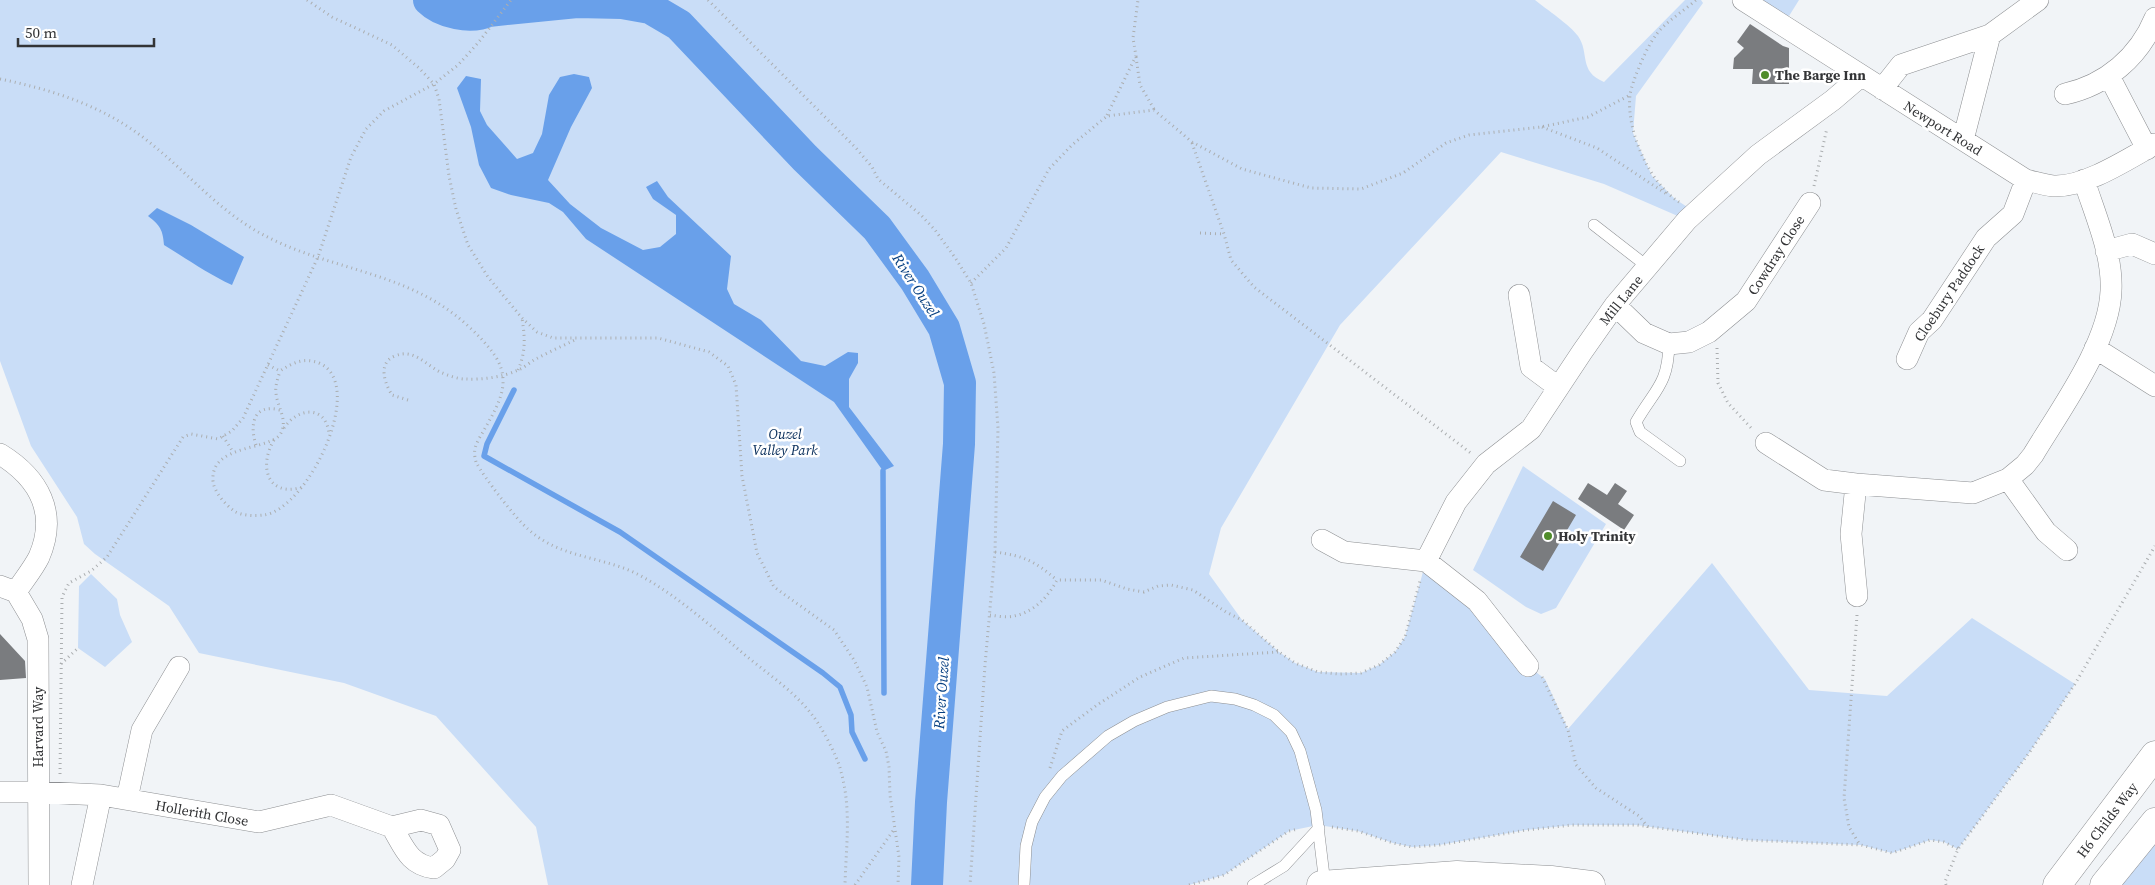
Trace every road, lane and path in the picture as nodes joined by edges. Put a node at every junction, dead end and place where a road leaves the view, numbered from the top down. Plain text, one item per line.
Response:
1 (307, 0) edge
2 (511, 0) edge
3 (708, 0) edge
4 (1138, 0) edge
5 (1696, 0) edge
6 (1743, 0) edge
7 (2038, 0) edge
8 (2155, 18) edge
9 (1990, 35) junction
10 (1136, 56) junction
11 (1861, 76) junction
12 (2109, 76) junction
13 (0, 79) edge
14 (434, 84) junction
15 (1882, 89) junction
16 (2065, 94) dead end
17 (1630, 95) junction
18 (1833, 100) junction
19 (1154, 110) junction
20 (1107, 116) junction
21 (1542, 127) junction
22 (1963, 140) junction
23 (1192, 142) junction
24 (2151, 147) edge
25 (2026, 180) junction
26 (2084, 180) junction
27 (1675, 199) junction
28 (1810, 203) joint
29 (1695, 212) junction
30 (1594, 225) dead end
31 (1200, 233) dead end
32 (1224, 234) junction
33 (2106, 251) junction
34 (2155, 254) edge
35 (318, 257) junction
36 (1648, 267) junction
37 (971, 283) junction
38 (1519, 296) dead end
39 (1615, 305) junction
40 (522, 318) junction
41 (1709, 332) junction
42 (578, 339) junction
43 (1668, 344) junction
44 (2095, 348) junction
45 (1906, 359) dead end
46 (268, 365) junction
47 (518, 370) junction
48 (280, 371) junction
49 (503, 375) junction
50 (2155, 386) edge
51 (1558, 387) junction
52 (408, 400) dead end
53 (280, 410) junction
54 (282, 431) junction
55 (224, 436) junction
56 (329, 436) junction
57 (275, 440) junction
58 (1766, 443) joint
59 (256, 445) junction
60 (233, 452) junction
61 (0, 454) edge
62 (1680, 461) dead end
63 (1486, 464) junction
64 (2008, 479) junction
65 (1856, 484) junction
66 (303, 487) junction
67 (1322, 540) dead end
68 (2155, 546) edge
69 (2067, 550) dead end
70 (995, 552) junction
71 (2153, 552) edge
72 (1426, 561) junction
73 (1057, 580) junction
74 (8, 589) edge
75 (1857, 596) joint
76 (990, 615) junction
77 (78, 648) dead end
78 (1279, 652) junction
79 (60, 664) junction
80 (1528, 666) joint
81 (179, 668) dead end
82 (2155, 755) edge
83 (0, 792) edge
84 (38, 792) junction
85 (60, 793) junction
86 (101, 795) junction
87 (1045, 797) junction
88 (127, 799) junction
89 (2155, 822) edge
90 (1318, 827) junction
91 (1648, 827) junction
92 (392, 828) dead end
93 (896, 828) junction
94 (1860, 845) junction
95 (1958, 849) junction
96 (1325, 884) edge
97 (39, 885) edge
98 (82, 885) edge
99 (845, 885) edge
100 (856, 885) edge
101 (898, 885) edge
102 (970, 885) edge
103 (1024, 885) edge
104 (1189, 885) edge
105 (1253, 885) edge
106 (1321, 885) edge
107 (1591, 885) edge
108 (1946, 885) edge
109 (2057, 885) edge
110 (2104, 885) edge

1 - 14 path
2 - 14 path
3 - 37 path
4 - 10 path
5 - 17 path
6 - 11 street, Newport Road
7 - 9 street
8 - 12 street
9 - 15 street
9 - 22 street
10 - 19 path
10 - 20 path
11 - 15 street, Newport Road
11 - 18 street, Mill Lane
12 - 16 street
12 - 24 street
13 - 35 path
14 - 35 path
14 - 40 path
15 - 22 street, Newport Road
17 - 21 path
17 - 27 path
18 - 28 path
18 - 29 street, Mill Lane
19 - 20 path
19 - 23 path
20 - 37 path
21 - 23 path
21 - 27 path
22 - 25 street, Newport Road
23 - 32 path
24 - 26 street, Newport Road
25 - 26 street, Newport Road
25 - 45 street, Cloebury Paddock
26 - 33 street
27 - 29 path
28 - 41 street, Cowdray Close
29 - 36 street, Mill Lane
30 - 36 lane
31 - 32 path
32 - 63 path
33 - 34 street
33 - 44 street
35 - 46 path
35 - 49 path
36 - 39 street, Mill Lane
37 - 70 path
38 - 51 street
39 - 43 street
39 - 51 street, Mill Lane
40 - 42 path
40 - 47 path
41 - 43 street, Cowdray Close
41 - 58 path
42 - 47 path
42 - 93 path
43 - 62 lane
44 - 50 street
44 - 64 street
46 - 48 path
46 - 55 path
47 - 49 path
48 - 53 path
48 - 56 path
49 - 52 path
49 - 99 path
51 - 63 street, Mill Lane
53 - 54 path
53 - 59 path
54 - 56 path
54 - 57 path
55 - 60 path
55 - 79 path
56 - 66 path
57 - 59 path
57 - 66 path
58 - 65 street
59 - 60 path
60 - 66 path
61 - 74 street
63 - 72 street, Mill Lane
64 - 65 street
64 - 69 street
65 - 75 street
67 - 72 street
68 - 71 path
70 - 73 path
70 - 76 path
71 - 95 path
72 - 78 path
72 - 80 street
73 - 76 path
73 - 78 path
74 - 84 street, Harvard Way
75 - 94 path
76 - 102 path
77 - 79 path
78 - 87 path
79 - 85 path
80 - 91 path
81 - 88 street
82 - 109 street, H6 Childs Way
83 - 84 street, Hollerith Close
84 - 85 street, Hollerith Close
84 - 97 street, Harvard Way
85 - 86 street, Hollerith Close
86 - 88 street, Hollerith Close
86 - 98 street
87 - 90 lane
87 - 103 lane
88 - 92 street, Hollerith Close
89 - 110 street
90 - 91 path
90 - 96 lane
90 - 104 path
90 - 105 lane
91 - 94 path
93 - 100 path
93 - 101 path
94 - 95 path
95 - 108 path
96 - 106 street
96 - 107 street

